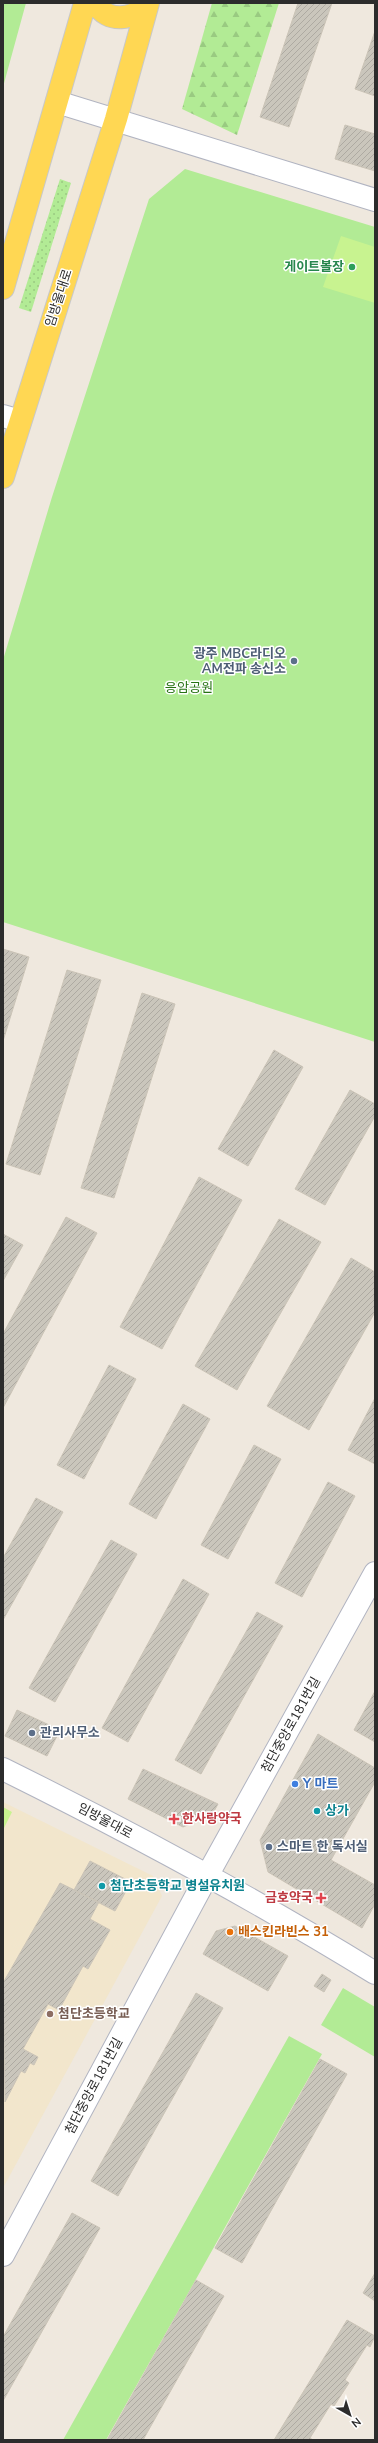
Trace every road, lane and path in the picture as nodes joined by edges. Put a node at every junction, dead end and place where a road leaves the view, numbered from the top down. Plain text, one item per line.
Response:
1 (85, 3) edge
2 (96, 3) edge
3 (148, 3) edge
4 (57, 102) junction
5 (116, 119) junction
6 (375, 200) edge
7 (3, 288) edge
8 (12, 419) edge
9 (3, 477) edge
10 (375, 1573) edge
11 (3, 1769) edge
12 (207, 1876) junction
13 (375, 1973) edge
14 (3, 2255) edge

1 - 4 main road
2 - 3 main road
3 - 5 main road, 임방울대로
4 - 5 street
4 - 7 main road
5 - 6 street
5 - 8 main road, 임방울대로
8 - 9 main road, 임방울대로
10 - 12 street, 첨단중앙로181번길
11 - 12 street, 임방울대로
12 - 13 street
12 - 14 street, 첨단중앙로181번길

